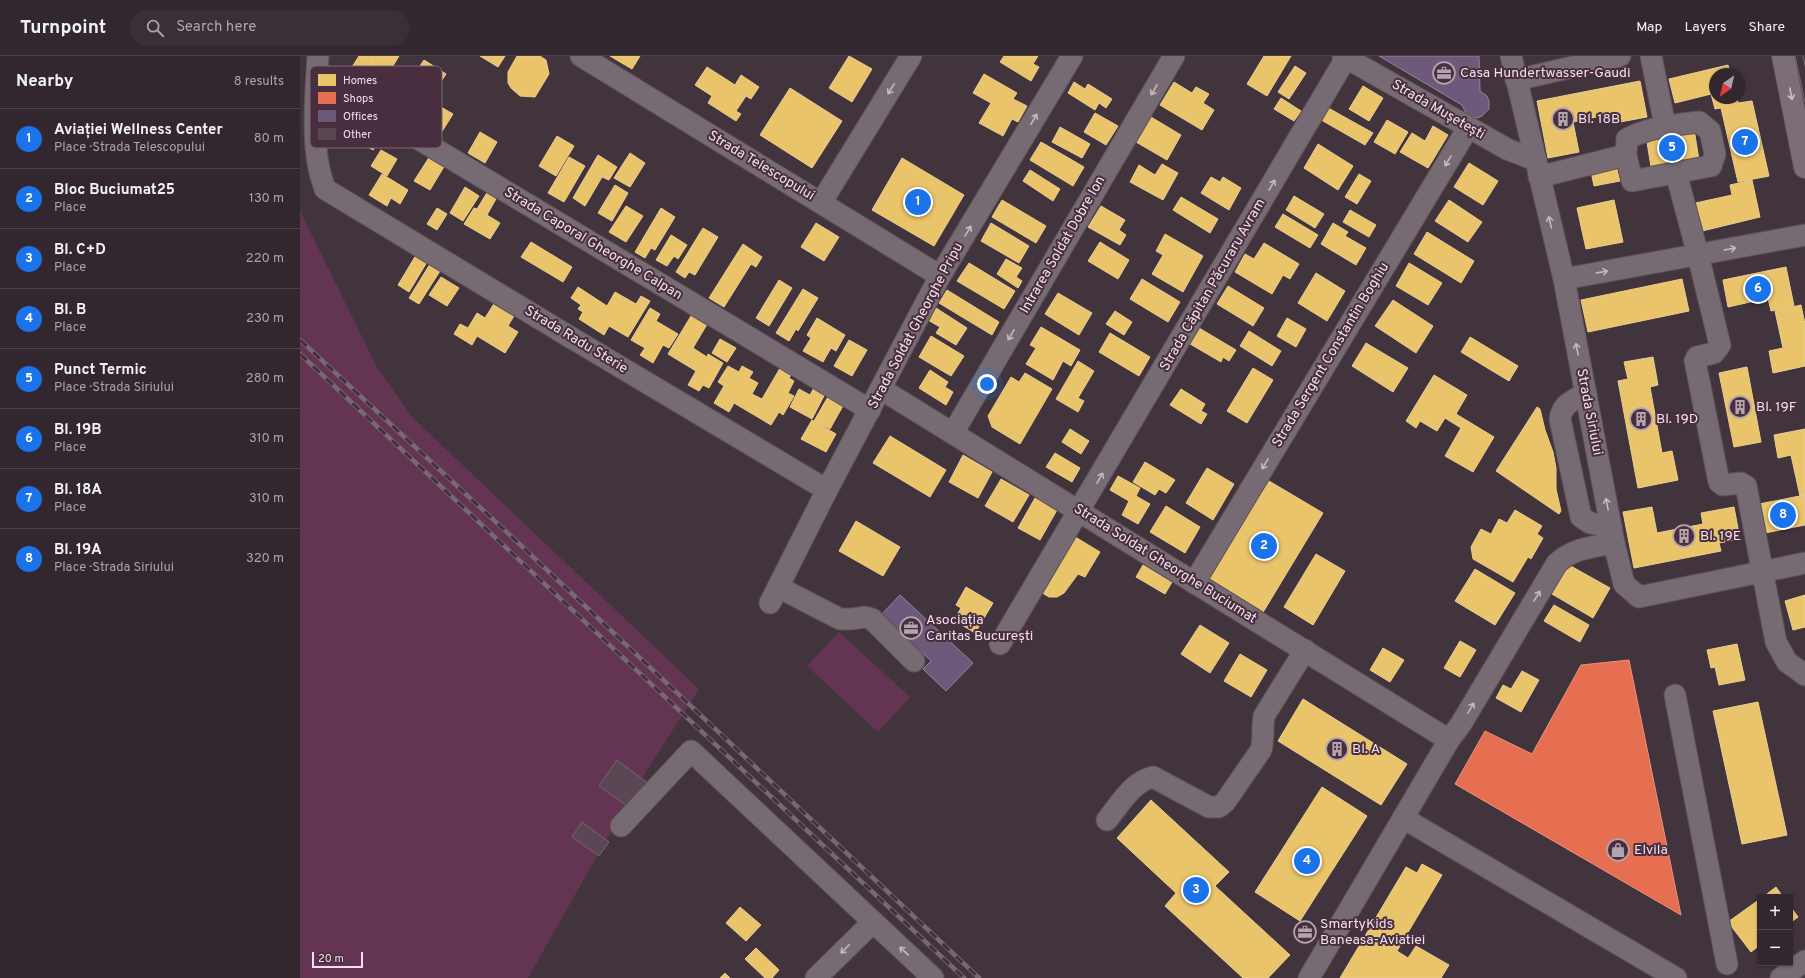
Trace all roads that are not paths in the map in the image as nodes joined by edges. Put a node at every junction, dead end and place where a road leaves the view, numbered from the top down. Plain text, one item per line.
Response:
1 (318, 56) edge
2 (581, 56) edge
3 (1072, 56) edge
4 (1174, 56) edge
5 (1511, 56) edge
6 (1620, 56) edge
7 (1651, 56) edge
8 (1783, 56) edge
9 (1345, 57) edge
10 (906, 58) edge
11 (318, 66) edge
12 (1516, 80) junction
13 (1665, 126) junction
14 (1468, 128) junction
15 (1803, 141) edge
16 (317, 148) edge
17 (434, 148) edge
18 (1626, 155) junction
19 (1805, 167) edge
20 (1537, 168) junction
21 (1676, 173) junction
22 (821, 203) junction
23 (1805, 235) edge
24 (1698, 255) junction
25 (940, 276) junction
26 (1564, 279) junction
27 (881, 389) junction
28 (1586, 393) junction
29 (870, 410) junction
30 (953, 433) junction
31 (827, 490) junction
32 (1080, 512) junction
33 (1612, 535) junction
34 (1805, 564) edge
35 (1763, 572) junction
36 (1194, 582) junction
37 (1000, 644) dead end
38 (1305, 650) junction
39 (914, 661) dead end
40 (1805, 675) edge
41 (1676, 695) dead end
42 (1449, 740) junction
43 (1403, 818) junction
44 (1107, 820) dead end
45 (621, 826) dead end
46 (873, 922) junction
47 (1805, 961) edge
48 (1727, 964) dead end
49 (816, 978) edge
50 (933, 978) edge
51 (1309, 978) edge
52 (1676, 978) edge
53 (1781, 978) edge

1 - 11 street
2 - 22 street, Strada Telescopului
25 -> 3 street, Strada Soldat Gheorghe Pripu
4 -> 30 street, Intrarea Soldat Dobre Ion
5 - 12 street, Strada Siriului
6 - 12 street
7 - 13 street
8 -> 15 main road
9 - 14 street, Strada Mușetești
32 -> 9 street, Strada Căpitan Păcuraru Avram
10 -> 22 street
12 - 20 street, Strada Siriului
13 - 18 street
13 - 21 street
14 - 20 street, Strada Mușetești
14 -> 36 street, Strada Sergent Constantin Boghiu
15 - 19 main road
16 - 31 street, Strada Radu Sterie
17 - 29 street, Strada Caporal Gheorghe Calpan
18 - 20 street
18 - 21 street
26 -> 20 street, Strada Siriului
21 - 24 street
22 - 25 street, Strada Telescopului
24 -> 23 street
26 -> 24 street
24 - 35 street
25 - 27 street, Strada Soldat Gheorghe Pripu
28 -> 26 street, Strada Siriului
27 - 29 street, Strada Soldat Gheorghe Pripu
27 - 30 street, Strada Soldat Gheorghe Buciumat
33 -> 28 street, Strada Siriului
28 - 33 street
29 - 31 street, Strada Soldat Gheorghe Pripu
30 - 32 street, Strada Soldat Gheorghe Buciumat
31 - 39 street, Strada Soldat Gheorghe Pripu
32 - 36 street, Strada Soldat Gheorghe Buciumat
32 - 37 street, Strada Căpitan Păcuraru Avram
33 - 35 street, Strada Siriului
42 -> 33 street
34 - 35 street, Strada Siriului
35 - 40 street
36 - 38 street, Strada Soldat Gheorghe Buciumat
38 - 42 street, Strada Soldat Gheorghe Buciumat
38 - 44 street
41 - 48 street
42 - 43 street
43 - 51 street
43 - 52 street
45 - 46 street
46 -> 49 street
50 -> 46 street
47 - 53 street

